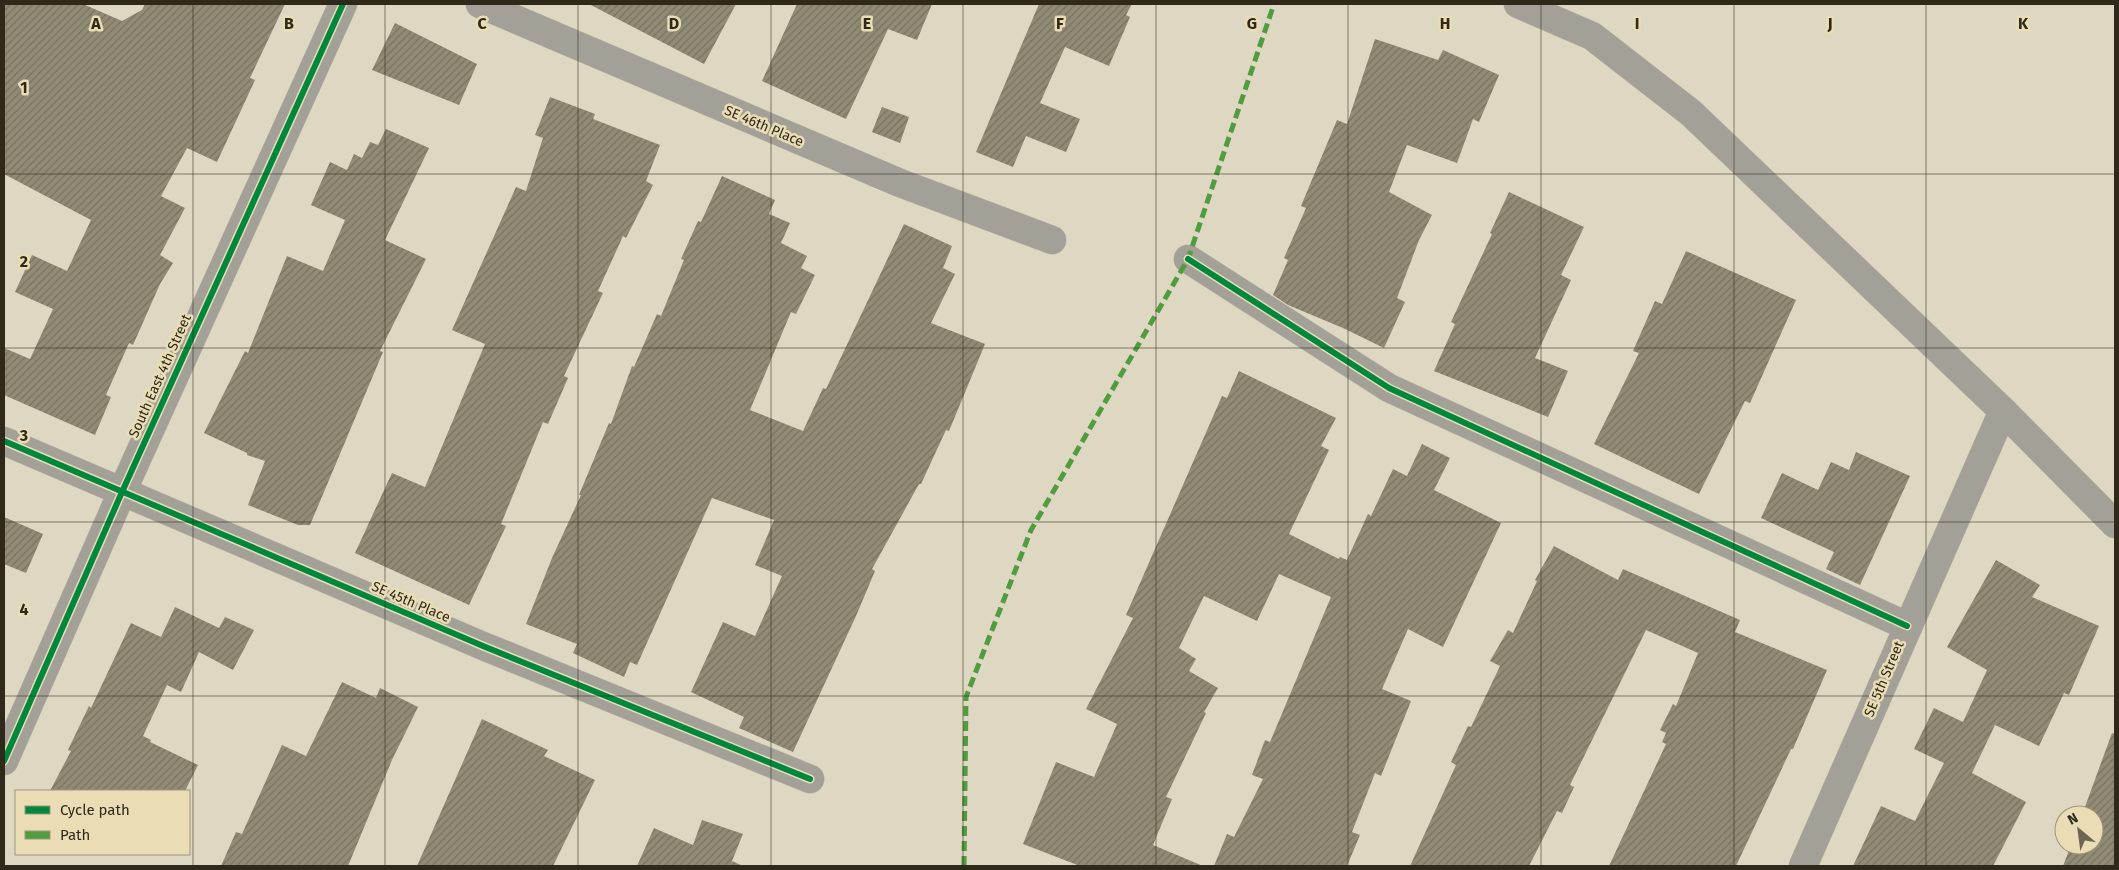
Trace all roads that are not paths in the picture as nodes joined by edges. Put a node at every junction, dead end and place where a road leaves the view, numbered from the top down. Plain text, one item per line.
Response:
1 (343, 4) edge
2 (480, 4) edge
3 (1518, 4) edge
4 (1052, 240) dead end
5 (1188, 259) dead end
6 (2003, 410) junction
7 (4, 441) edge
8 (122, 492) junction
9 (2115, 524) edge
10 (1907, 626) junction
11 (4, 761) edge
12 (810, 779) dead end
13 (1803, 866) edge

1 - 8 street, South East 4th Street
2 - 4 street, SE 46th Place
3 - 6 street
5 - 10 street
6 - 9 street
6 - 10 street, SE 5th Street
7 - 8 street, SE 45th Place
8 - 11 street, South East 4th Street
8 - 12 street, SE 45th Place
10 - 13 street, SE 5th Street

